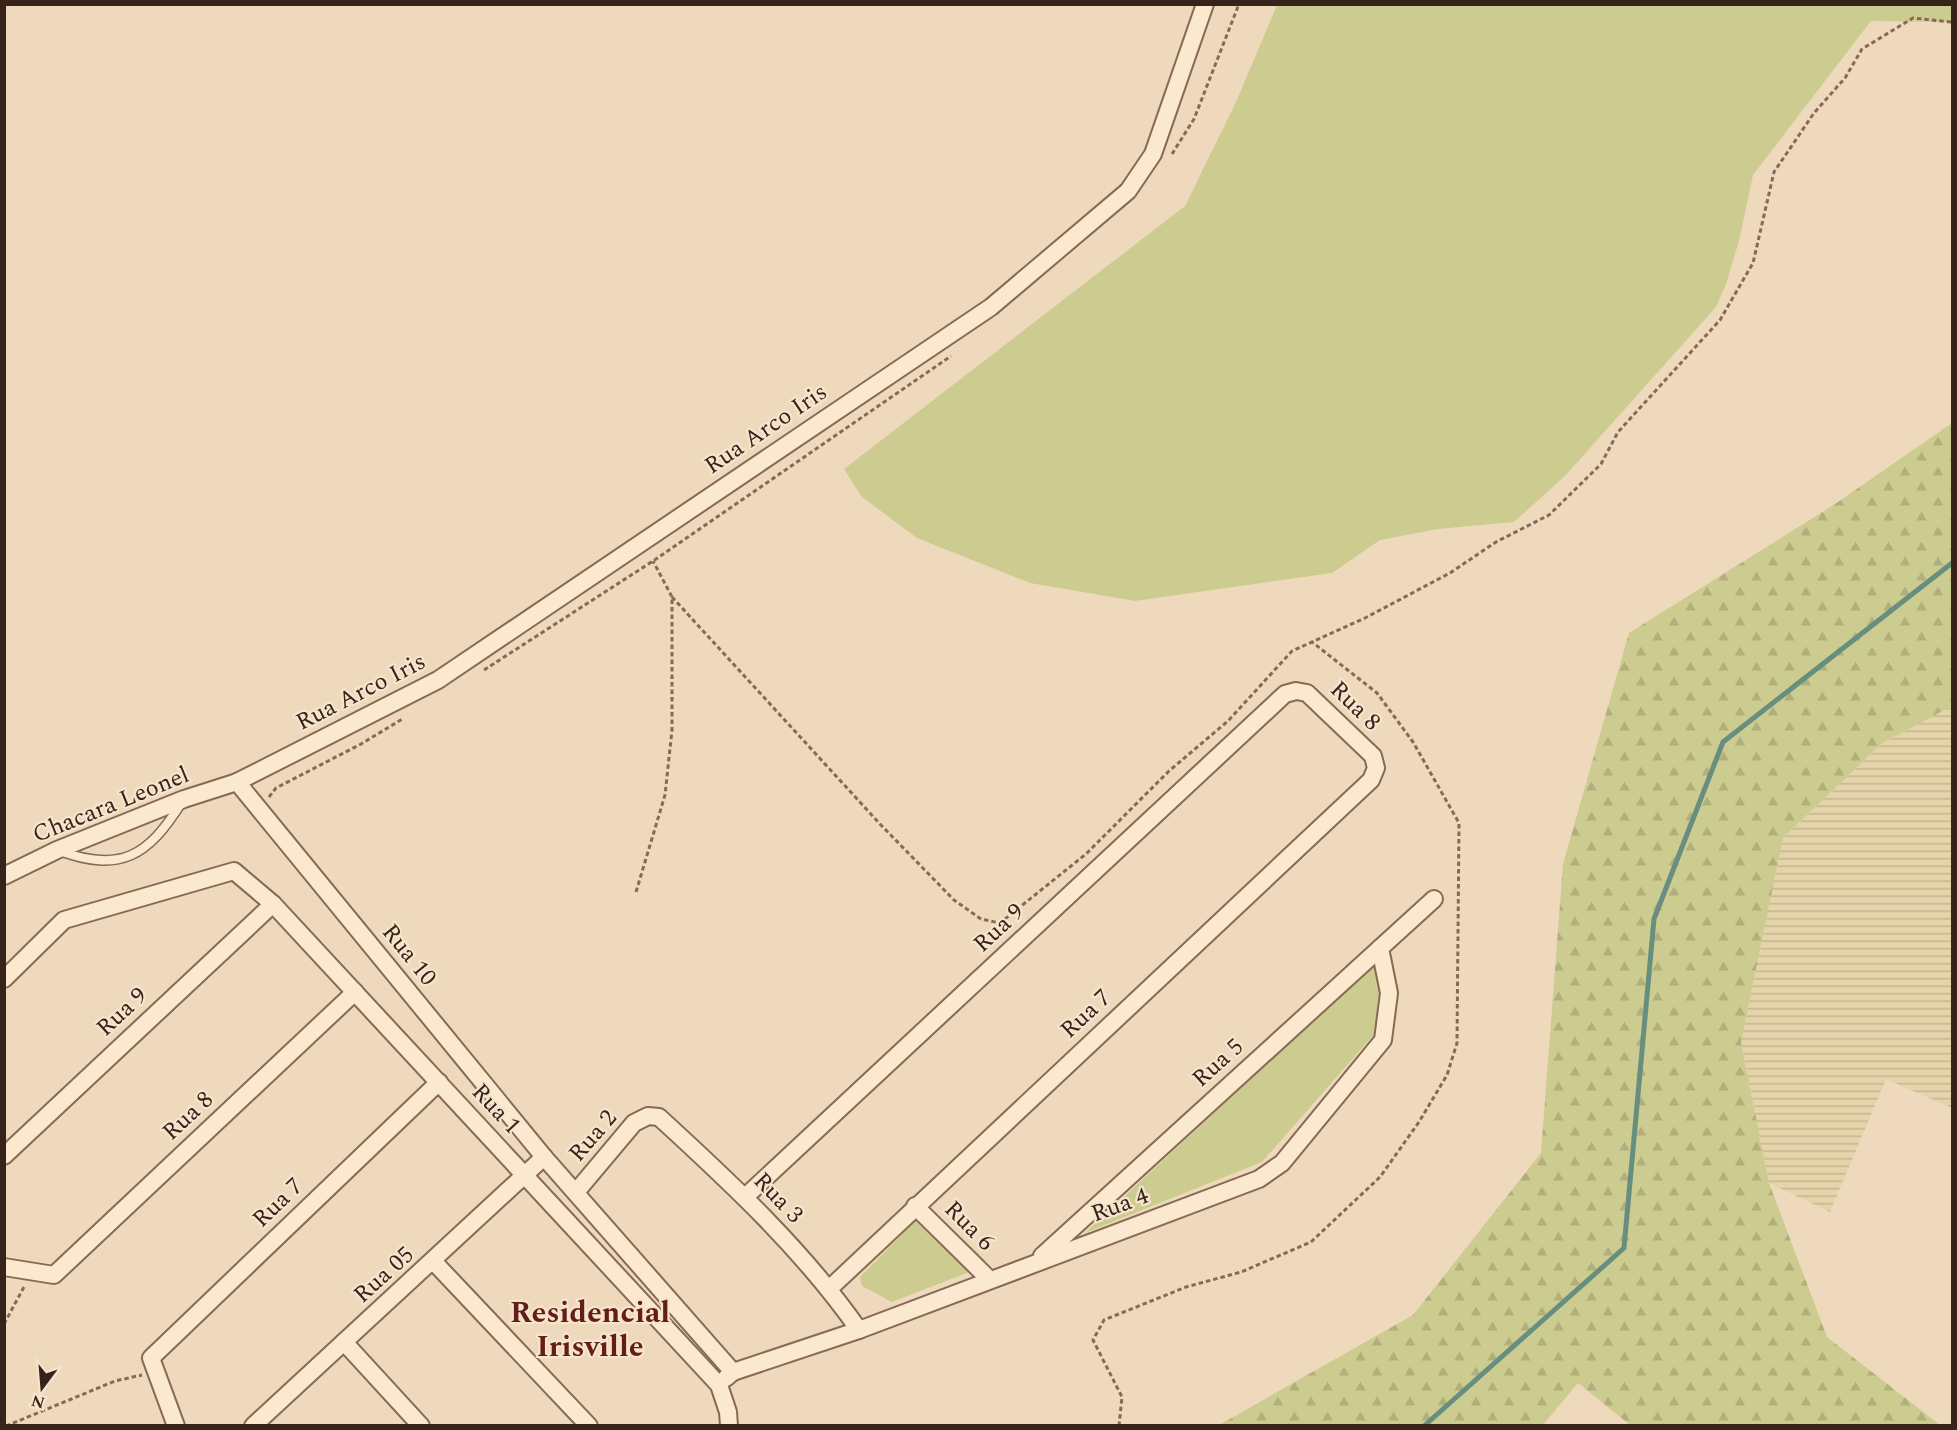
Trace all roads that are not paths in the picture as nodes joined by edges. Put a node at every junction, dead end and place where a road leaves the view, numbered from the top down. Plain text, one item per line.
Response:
1 (1205, 4) edge
2 (1285, 694) joint
3 (1374, 775) joint
4 (237, 782) junction
5 (184, 799) junction
6 (57, 850) junction
7 (4, 876) edge
8 (1434, 899) dead end
9 (273, 904) junction
10 (1380, 948) junction
11 (4, 979) edge
12 (355, 992) junction
13 (439, 1082) junction
14 (648, 1116) joint
15 (4, 1156) edge
16 (544, 1157) junction
17 (526, 1176) junction
18 (576, 1192) junction
19 (745, 1197) junction
20 (915, 1206) junction
21 (434, 1262) junction
22 (1035, 1262) junction
23 (4, 1267) edge
24 (989, 1279) junction
25 (830, 1288) junction
26 (859, 1330) junction
27 (344, 1342) junction
28 (733, 1372) junction
29 (719, 1385) junction
30 (176, 1425) edge
31 (254, 1425) edge
32 (421, 1425) edge
33 (589, 1425) edge
34 (729, 1425) edge

1 - 4 street, Rua Arco Iris
2 - 3 street, Rua 8
2 - 19 street, Rua 9
3 - 20 street, Rua 7
4 - 5 street, Chacara Leonel
4 - 16 street, Rua 10
5 - 6 street, Chacara Leonel
5 - 6 lane
6 - 7 street, Chacara Leonel
8 - 10 street, Rua 5
9 - 11 street, Rua 1
9 - 12 street, Rua 1
9 - 15 street, Rua 9
10 - 22 street, Rua 5
10 - 22 street, Rua 4
12 - 13 street, Rua 1
12 - 23 street, Rua 8
13 - 17 street, Rua 1
13 - 30 street, Rua 7
14 - 18 street, Rua 2
14 - 19 street, Rua 3
16 - 17 street, Rua 05
16 - 18 street
17 - 21 street, Rua 05
17 - 29 street, Rua 1
18 - 28 street
19 - 25 street, Rua 3
20 - 24 street, Rua 6
20 - 25 street, Rua 7
21 - 27 street, Rua 05
21 - 33 street
22 - 24 street, Rua 4
24 - 26 street, Rua 4
25 - 26 street, Rua 3
26 - 28 street, Rua 4
27 - 31 street, Rua 05
27 - 32 street
28 - 29 street
29 - 34 street, Rua 1

